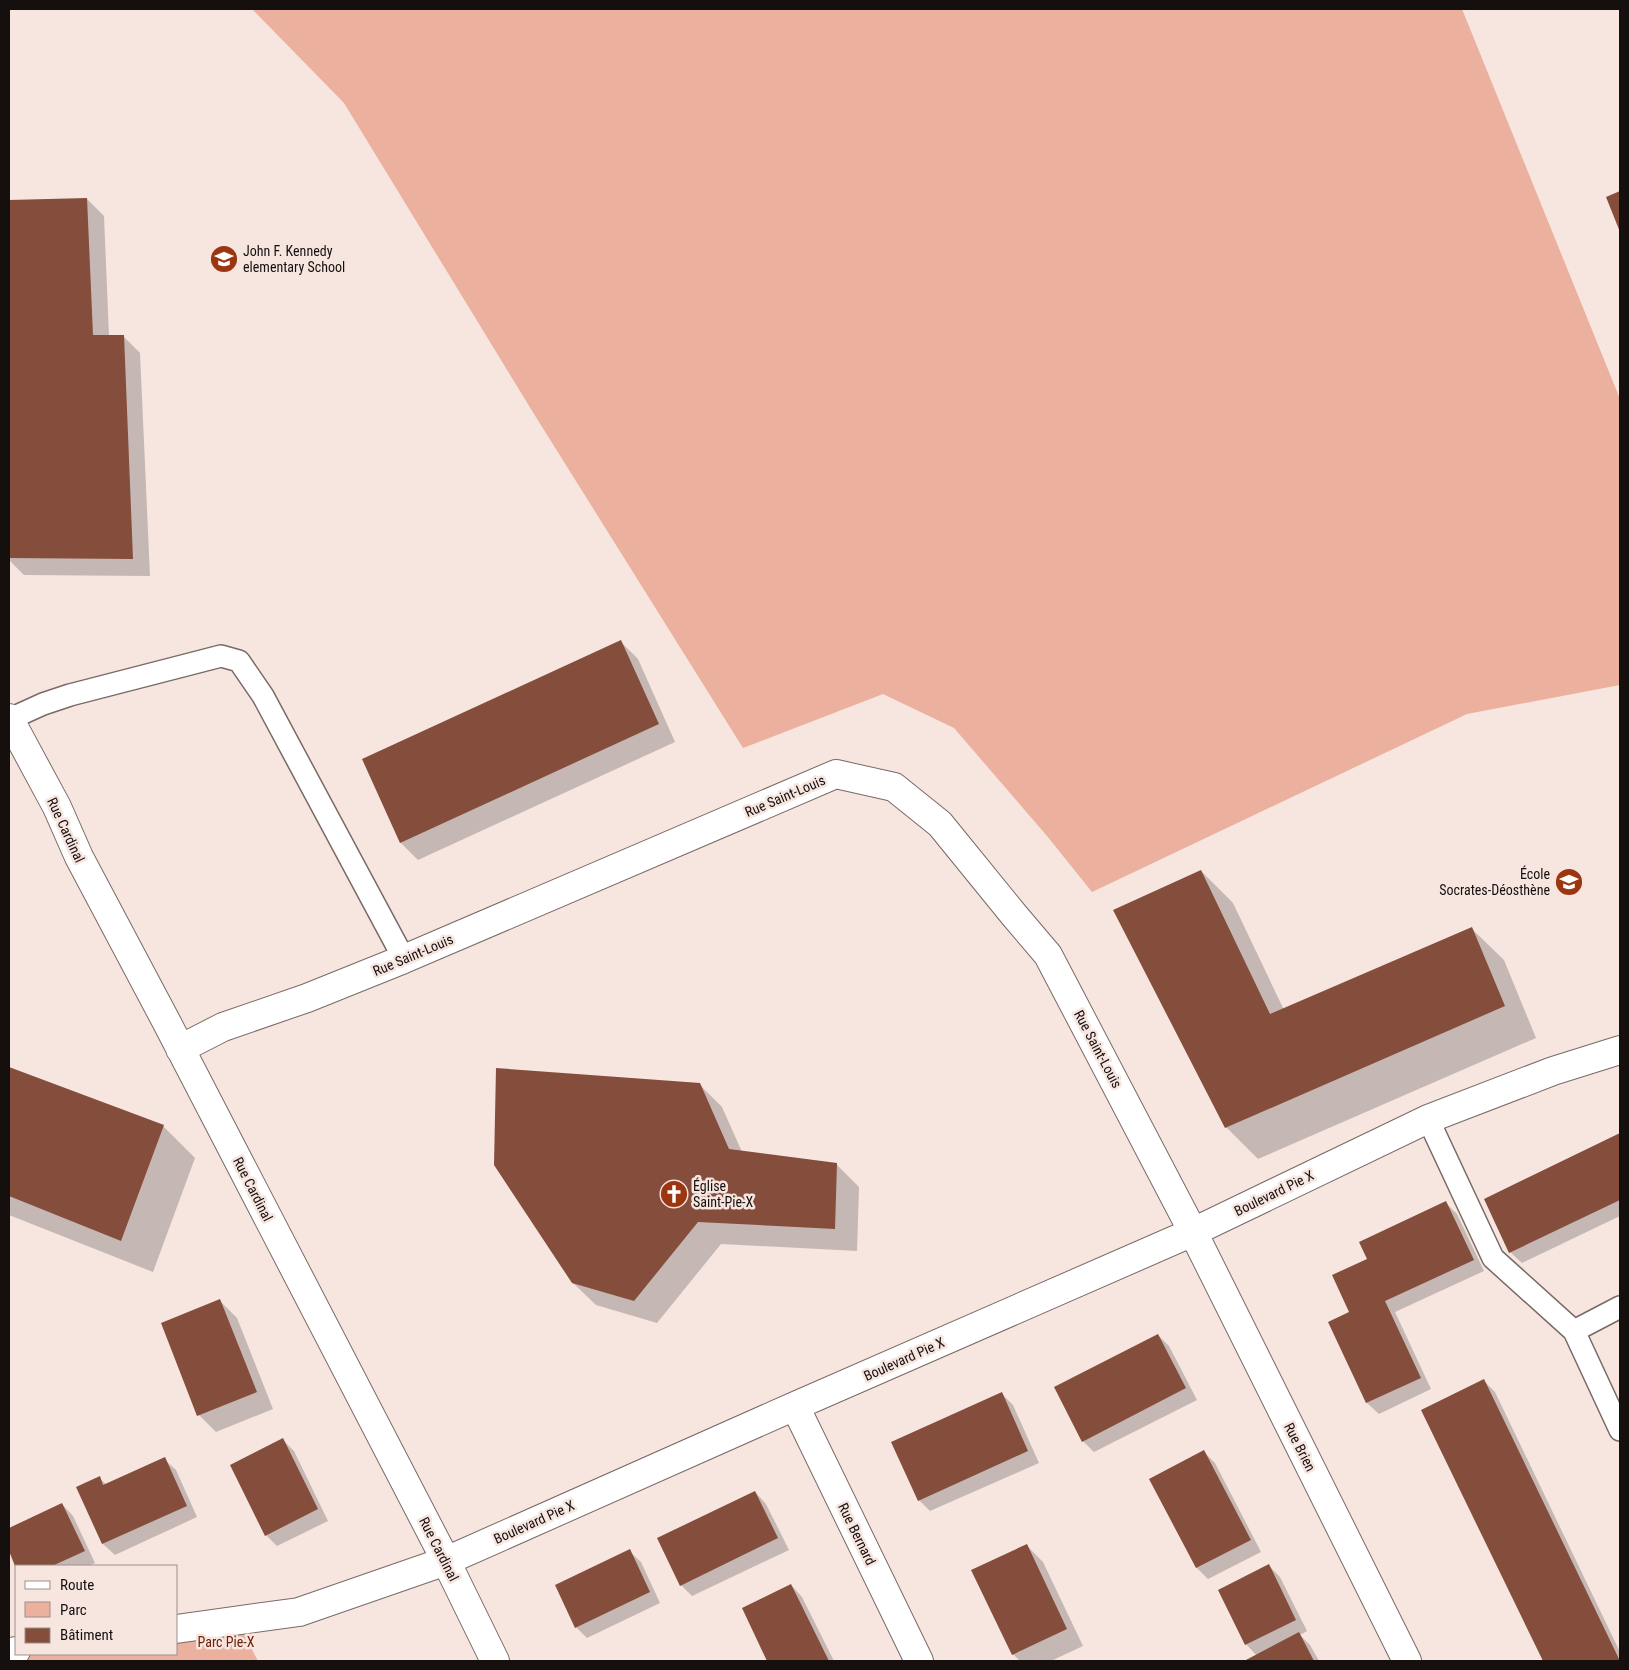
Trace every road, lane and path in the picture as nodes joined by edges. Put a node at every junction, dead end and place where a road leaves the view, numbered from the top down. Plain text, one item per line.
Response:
1 (9, 719) edge
2 (404, 959) junction
3 (180, 1048) junction
4 (1620, 1050) edge
5 (1428, 1119) junction
6 (1193, 1232) junction
7 (1620, 1307) edge
8 (1574, 1331) junction
9 (795, 1406) junction
10 (1620, 1430) edge
11 (446, 1561) junction
12 (178, 1629) edge
13 (496, 1661) edge
14 (919, 1661) edge
15 (1407, 1661) edge

1 - 2 lane
1 - 3 street, Rue Cardinal
2 - 3 street, Rue Saint-Louis
2 - 6 street, Rue Saint-Louis
3 - 11 street, Rue Cardinal
4 - 5 street, Boulevard Pie X
5 - 6 street, Boulevard Pie X
5 - 8 lane
6 - 9 street, Boulevard Pie X
6 - 15 street, Rue Brien
7 - 8 lane
8 - 10 lane
9 - 11 street, Boulevard Pie X
9 - 14 street, Rue Bernard
11 - 12 street, Boulevard Pie X
11 - 13 street, Rue Cardinal

